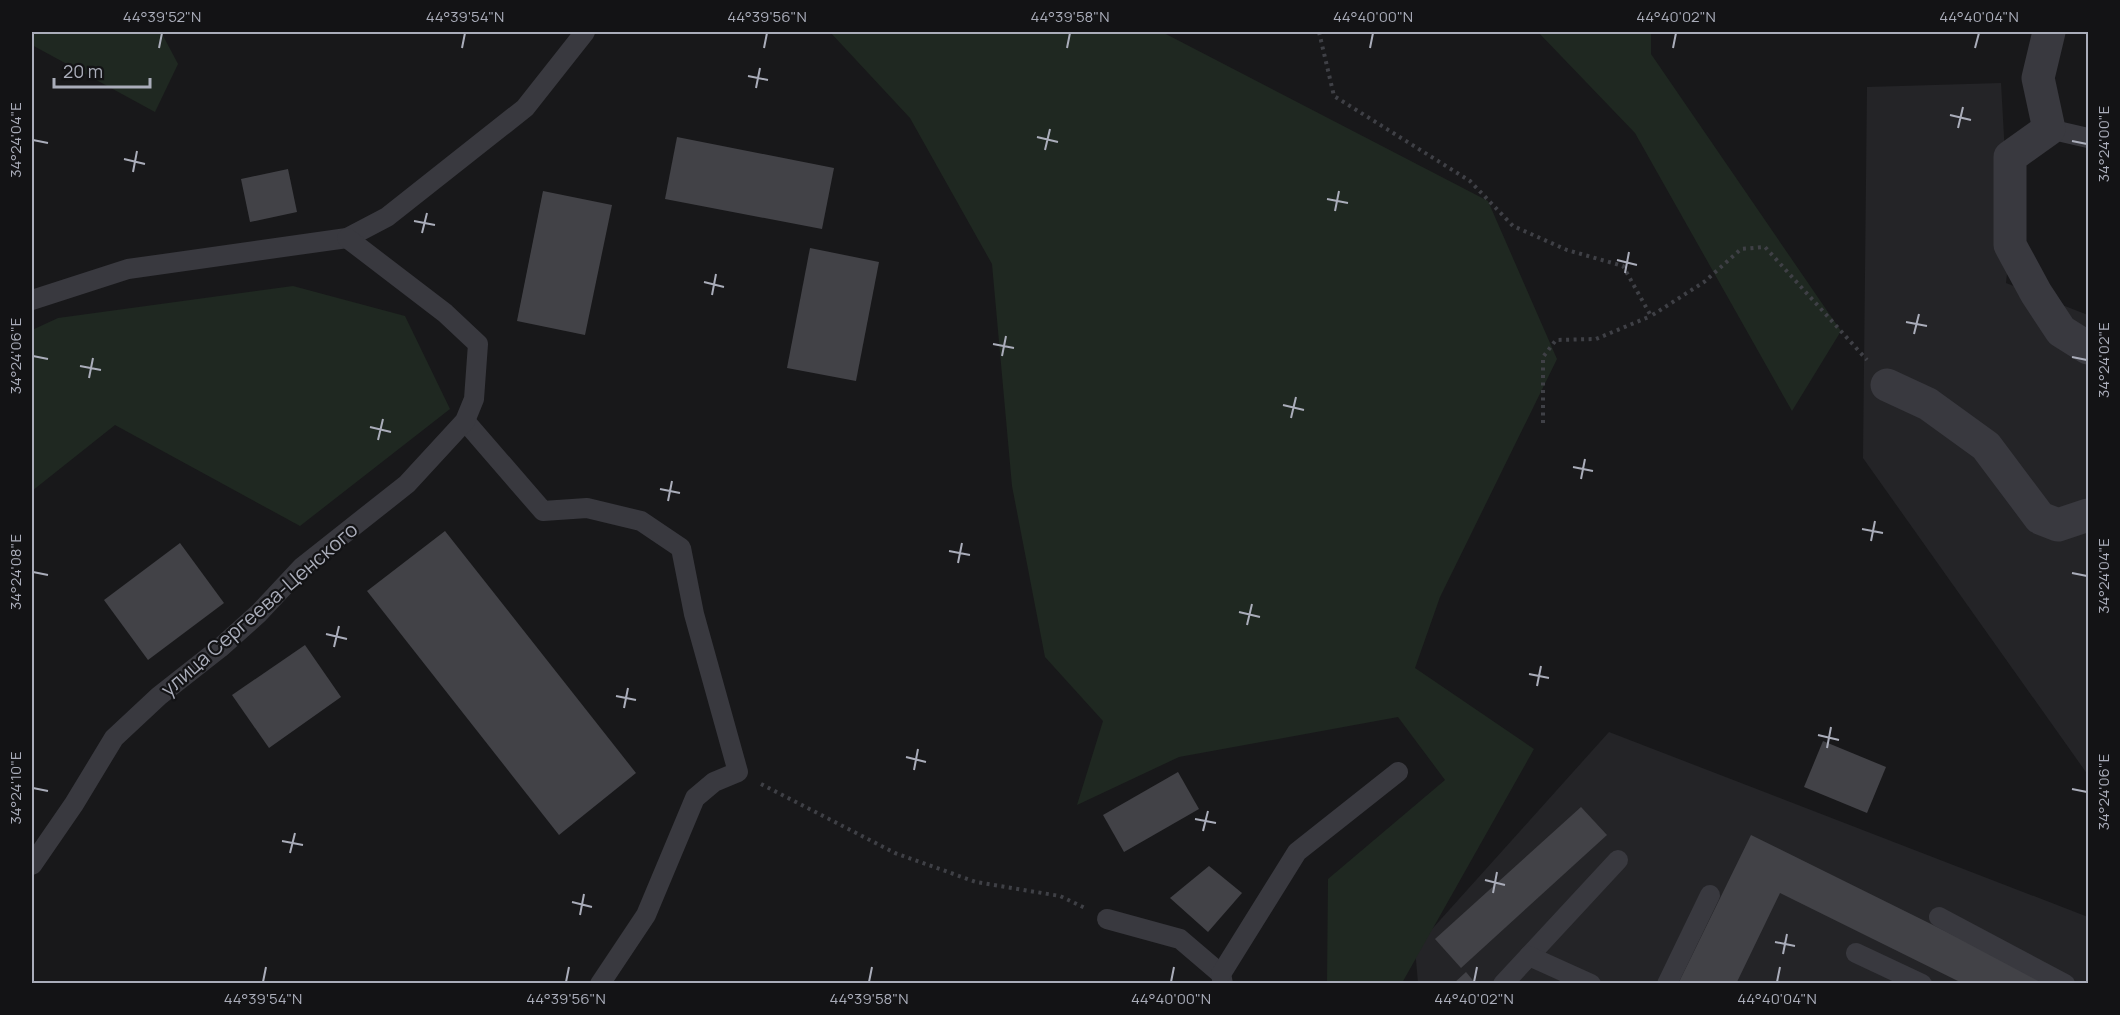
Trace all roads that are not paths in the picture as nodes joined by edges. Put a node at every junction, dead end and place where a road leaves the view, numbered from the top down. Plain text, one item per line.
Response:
1 (585, 32) edge
2 (2049, 32) edge
3 (2049, 129) junction
4 (2088, 138) edge
5 (347, 238) junction
6 (32, 300) edge
7 (2088, 348) edge
8 (1887, 385) road end
9 (465, 421) junction
10 (2088, 515) edge
11 (1398, 772) dead end
12 (1618, 860) dead end
13 (32, 865) edge
14 (1710, 895) dead end
15 (1939, 917) dead end
16 (1107, 919) road end
17 (1856, 952) dead end
18 (1528, 956) junction
19 (1222, 979) edge
20 (600, 984) edge
21 (1503, 984) edge
22 (1591, 984) edge
23 (1667, 984) edge
24 (1922, 984) edge
25 (2065, 984) edge

1 - 5 lane
2 - 3 street
3 - 4 lane
3 - 7 street
5 - 6 lane
5 - 9 lane, улица Сергеева-Ценского
8 - 10 street
9 - 13 lane, улица Сергеева-Ценского
9 - 20 lane
11 - 19 lane
12 - 18 lane
14 - 23 lane
15 - 25 lane
16 - 19 lane
17 - 24 lane
18 - 21 lane
18 - 22 lane

